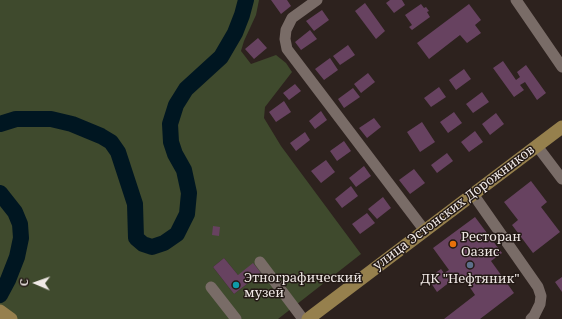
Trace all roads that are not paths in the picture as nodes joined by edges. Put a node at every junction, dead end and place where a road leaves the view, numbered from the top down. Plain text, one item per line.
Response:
1 (317, 0) edge
2 (516, 0) edge
3 (562, 67) edge
4 (562, 127) edge
5 (537, 146) junction
6 (562, 179) edge
7 (473, 194) junction
8 (425, 231) junction
9 (260, 262) dead end
10 (211, 287) dead end
11 (0, 311) edge
12 (11, 319) edge
13 (236, 319) edge
14 (303, 319) edge
15 (308, 319) edge
16 (531, 319) edge

1 - 8 street
2 - 3 street
4 - 5 main road, улица Эстонских Дорожников
5 - 6 street
5 - 7 main road, улица Эстонских Дорожников
7 - 8 main road, улица Эстонских Дорожников
7 - 16 street
8 - 15 main road, улица Эстонских Дорожников
9 - 14 street
10 - 13 street
11 - 12 main road

